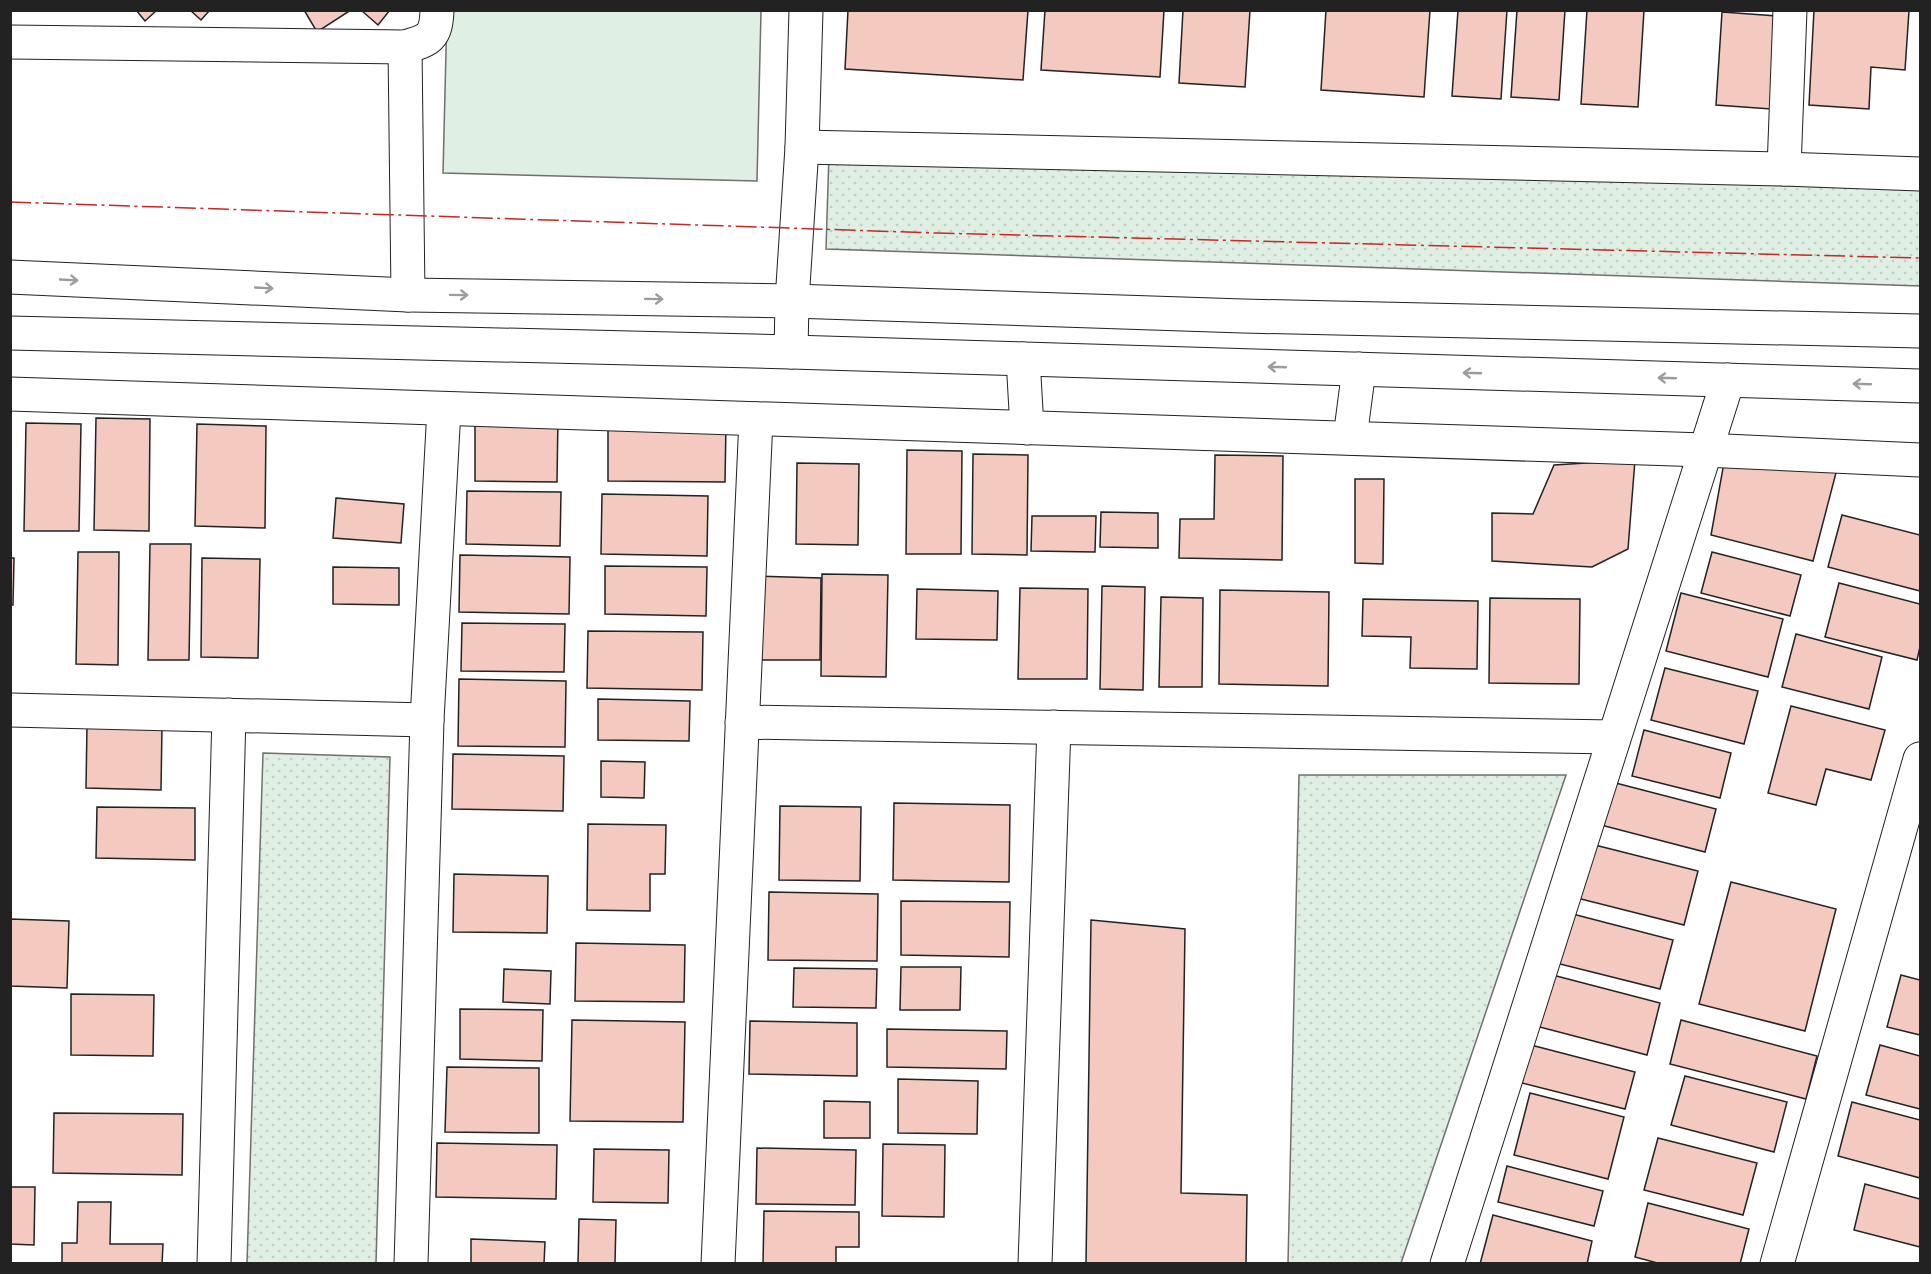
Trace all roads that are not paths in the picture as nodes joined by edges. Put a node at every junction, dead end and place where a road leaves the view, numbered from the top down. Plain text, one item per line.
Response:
1 (437, 10) edge
2 (806, 10) edge
3 (1790, 10) edge
4 (10, 42) edge
5 (405, 47) junction
6 (802, 147) junction
7 (1784, 169) junction
8 (1920, 174) edge
9 (10, 277) edge
10 (408, 295) junction
11 (792, 301) junction
12 (1920, 331) edge
13 (10, 333) edge
14 (791, 352) junction
15 (1023, 359) junction
16 (1359, 369) junction
17 (1728, 380) junction
18 (1920, 386) edge
19 (10, 394) edge
20 (444, 409) junction
21 (756, 419) junction
22 (1027, 428) junction
23 (1350, 438) junction
24 (1704, 450) junction
25 (1920, 460) edge
26 (10, 710) edge
27 (229, 715) junction
28 (427, 720) junction
29 (742, 722) junction
30 (1054, 727) junction
31 (1614, 737) junction
32 (1920, 759) edge
33 (214, 1263) edge
34 (411, 1263) edge
35 (718, 1263) edge
36 (1035, 1263) edge
37 (1447, 1263) edge
38 (1777, 1263) edge

1 - 5 street
2 - 6 street
3 - 7 street
4 - 5 street
5 - 10 street
6 - 7 street
6 - 11 street
7 - 8 street
9 -> 10 street
10 -> 11 street
11 - 12 street
11 - 14 street
13 - 14 street
14 - 15 street
16 -> 15 street
15 - 22 street
17 -> 16 street
16 - 23 street
18 -> 17 street
17 - 24 street
19 - 20 street
20 - 21 street
20 - 28 street
21 - 22 street
21 - 29 street
22 - 23 street
23 - 24 street
24 - 25 street
24 - 31 street
26 - 27 street
27 - 28 street
27 - 33 street
28 - 34 street
29 - 30 street
29 - 35 street
30 - 31 street
30 - 36 street
31 - 37 street
32 - 38 street

